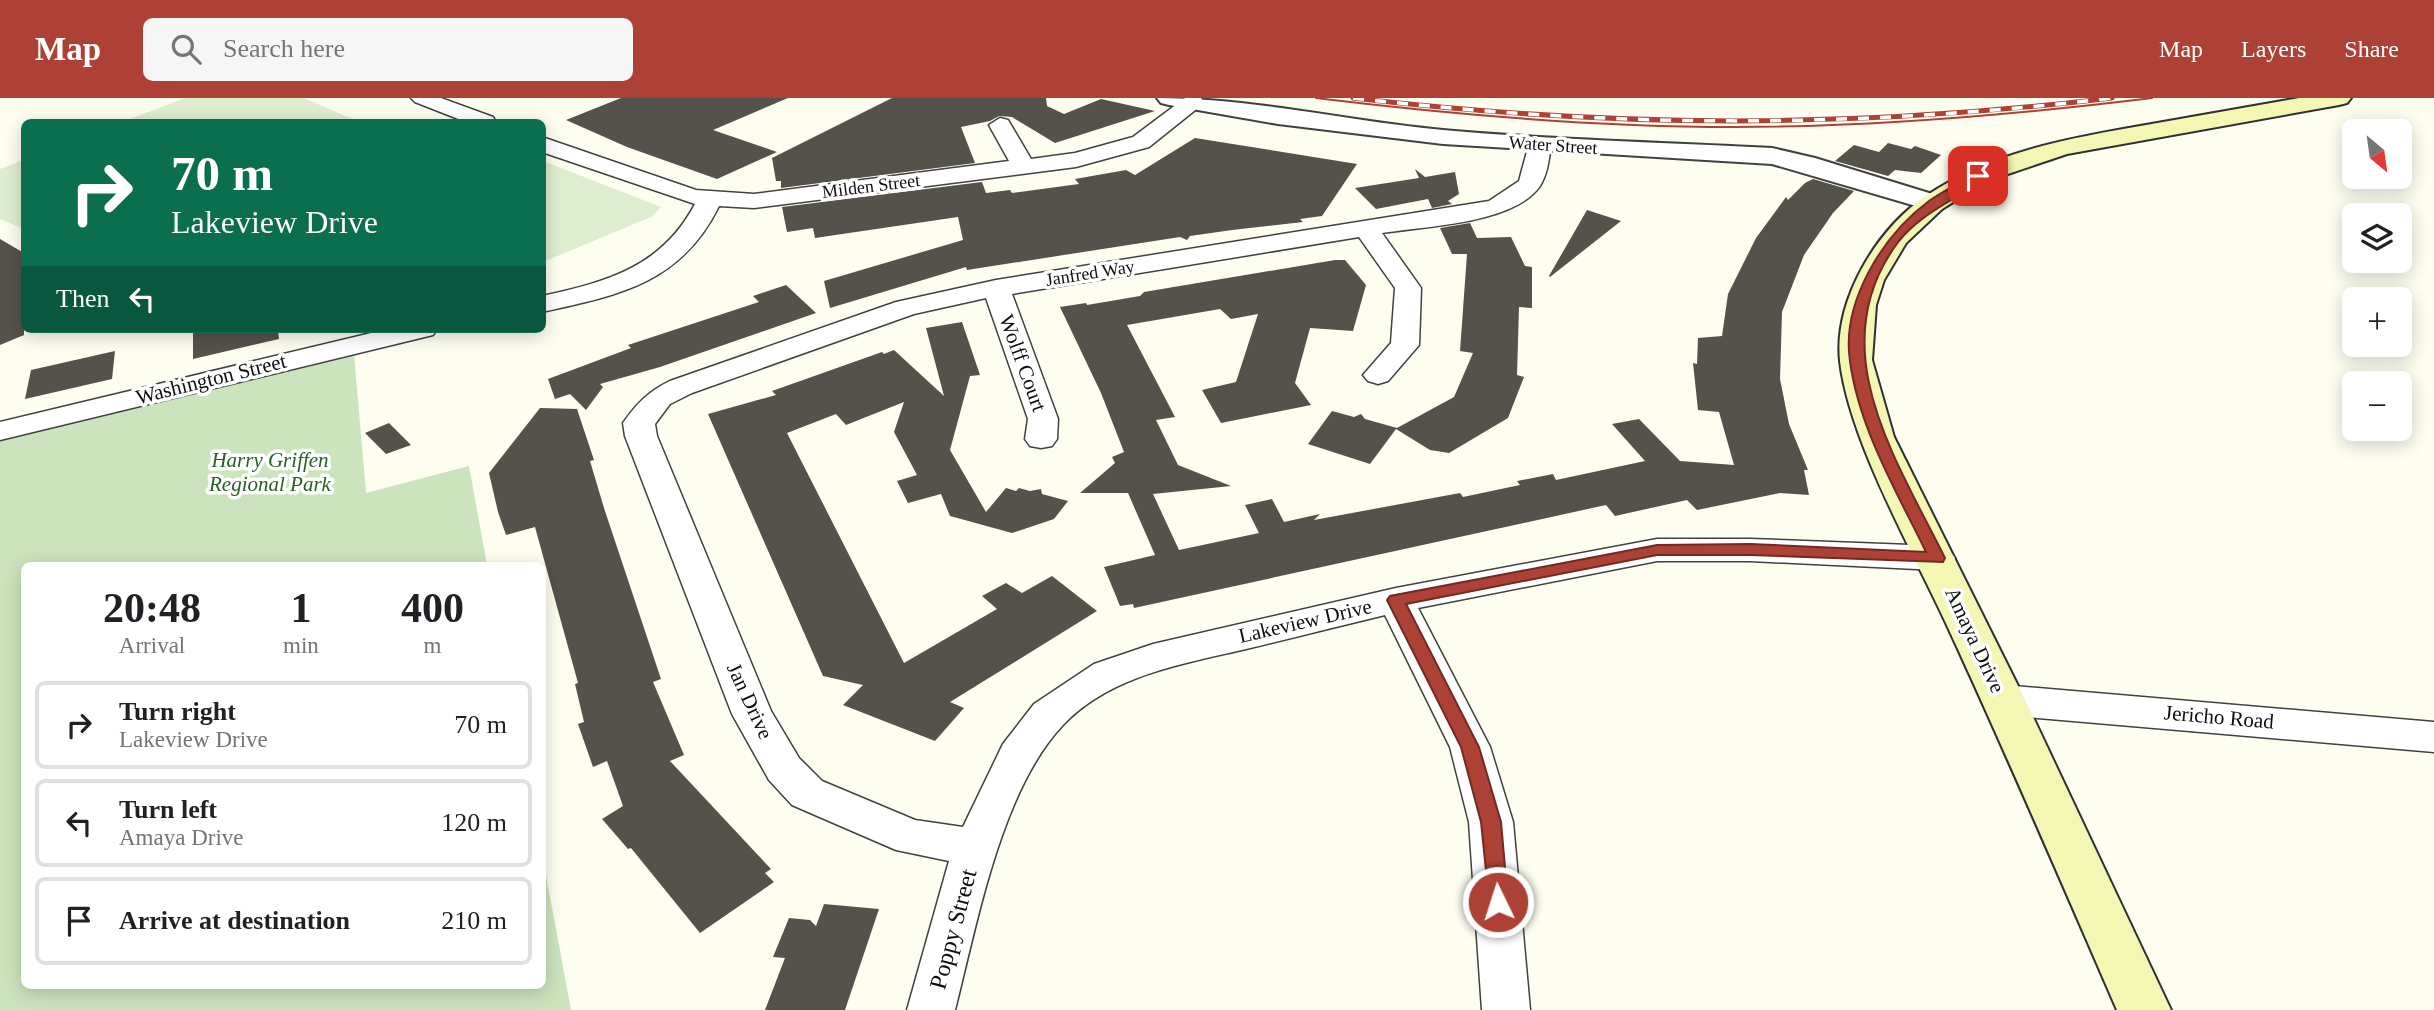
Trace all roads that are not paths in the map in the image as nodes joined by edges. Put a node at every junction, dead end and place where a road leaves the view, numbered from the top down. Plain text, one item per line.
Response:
1 (422, 98) edge
2 (2339, 98) edge
3 (1181, 101) edge
4 (477, 119) edge
5 (1000, 125) dead end
6 (1540, 144) junction
7 (546, 145) edge
8 (1024, 167) junction
9 (710, 199) junction
10 (1933, 203) junction
11 (1367, 230) junction
12 (996, 288) junction
13 (546, 303) edge
14 (406, 333) edge
15 (1378, 375) dead end
16 (0, 431) edge
17 (641, 436) joint
18 (1041, 439) dead end
19 (1937, 558) junction
20 (1396, 600) junction
21 (2003, 700) junction
22 (2434, 737) edge
23 (975, 847) junction
24 (931, 1010) edge
25 (1506, 1010) edge
26 (2144, 1010) edge

1 - 4 street
2 - 10 main road, Amaya Drive
3 - 6 street, Water Street
3 - 8 street, Milden Street
5 - 8 street
6 - 10 street, Water Street
6 - 11 street, Janfred Way
7 - 9 street, Milden Street
8 - 9 street, Milden Street
9 - 13 street
10 - 19 main road, Amaya Drive
11 - 12 street, Janfred Way
11 - 15 street
12 - 17 street, Janfred Way
12 - 18 street, Wolff Court
14 - 16 street, Washington Street
17 - 23 street, Jan Drive
19 - 20 street, Lakeview Drive
19 - 21 main road, Amaya Drive
20 - 23 street, Lakeview Drive
20 - 25 street
21 - 22 street, Jericho Road
21 - 26 main road, Amaya Drive
23 - 24 street, Poppy Street

